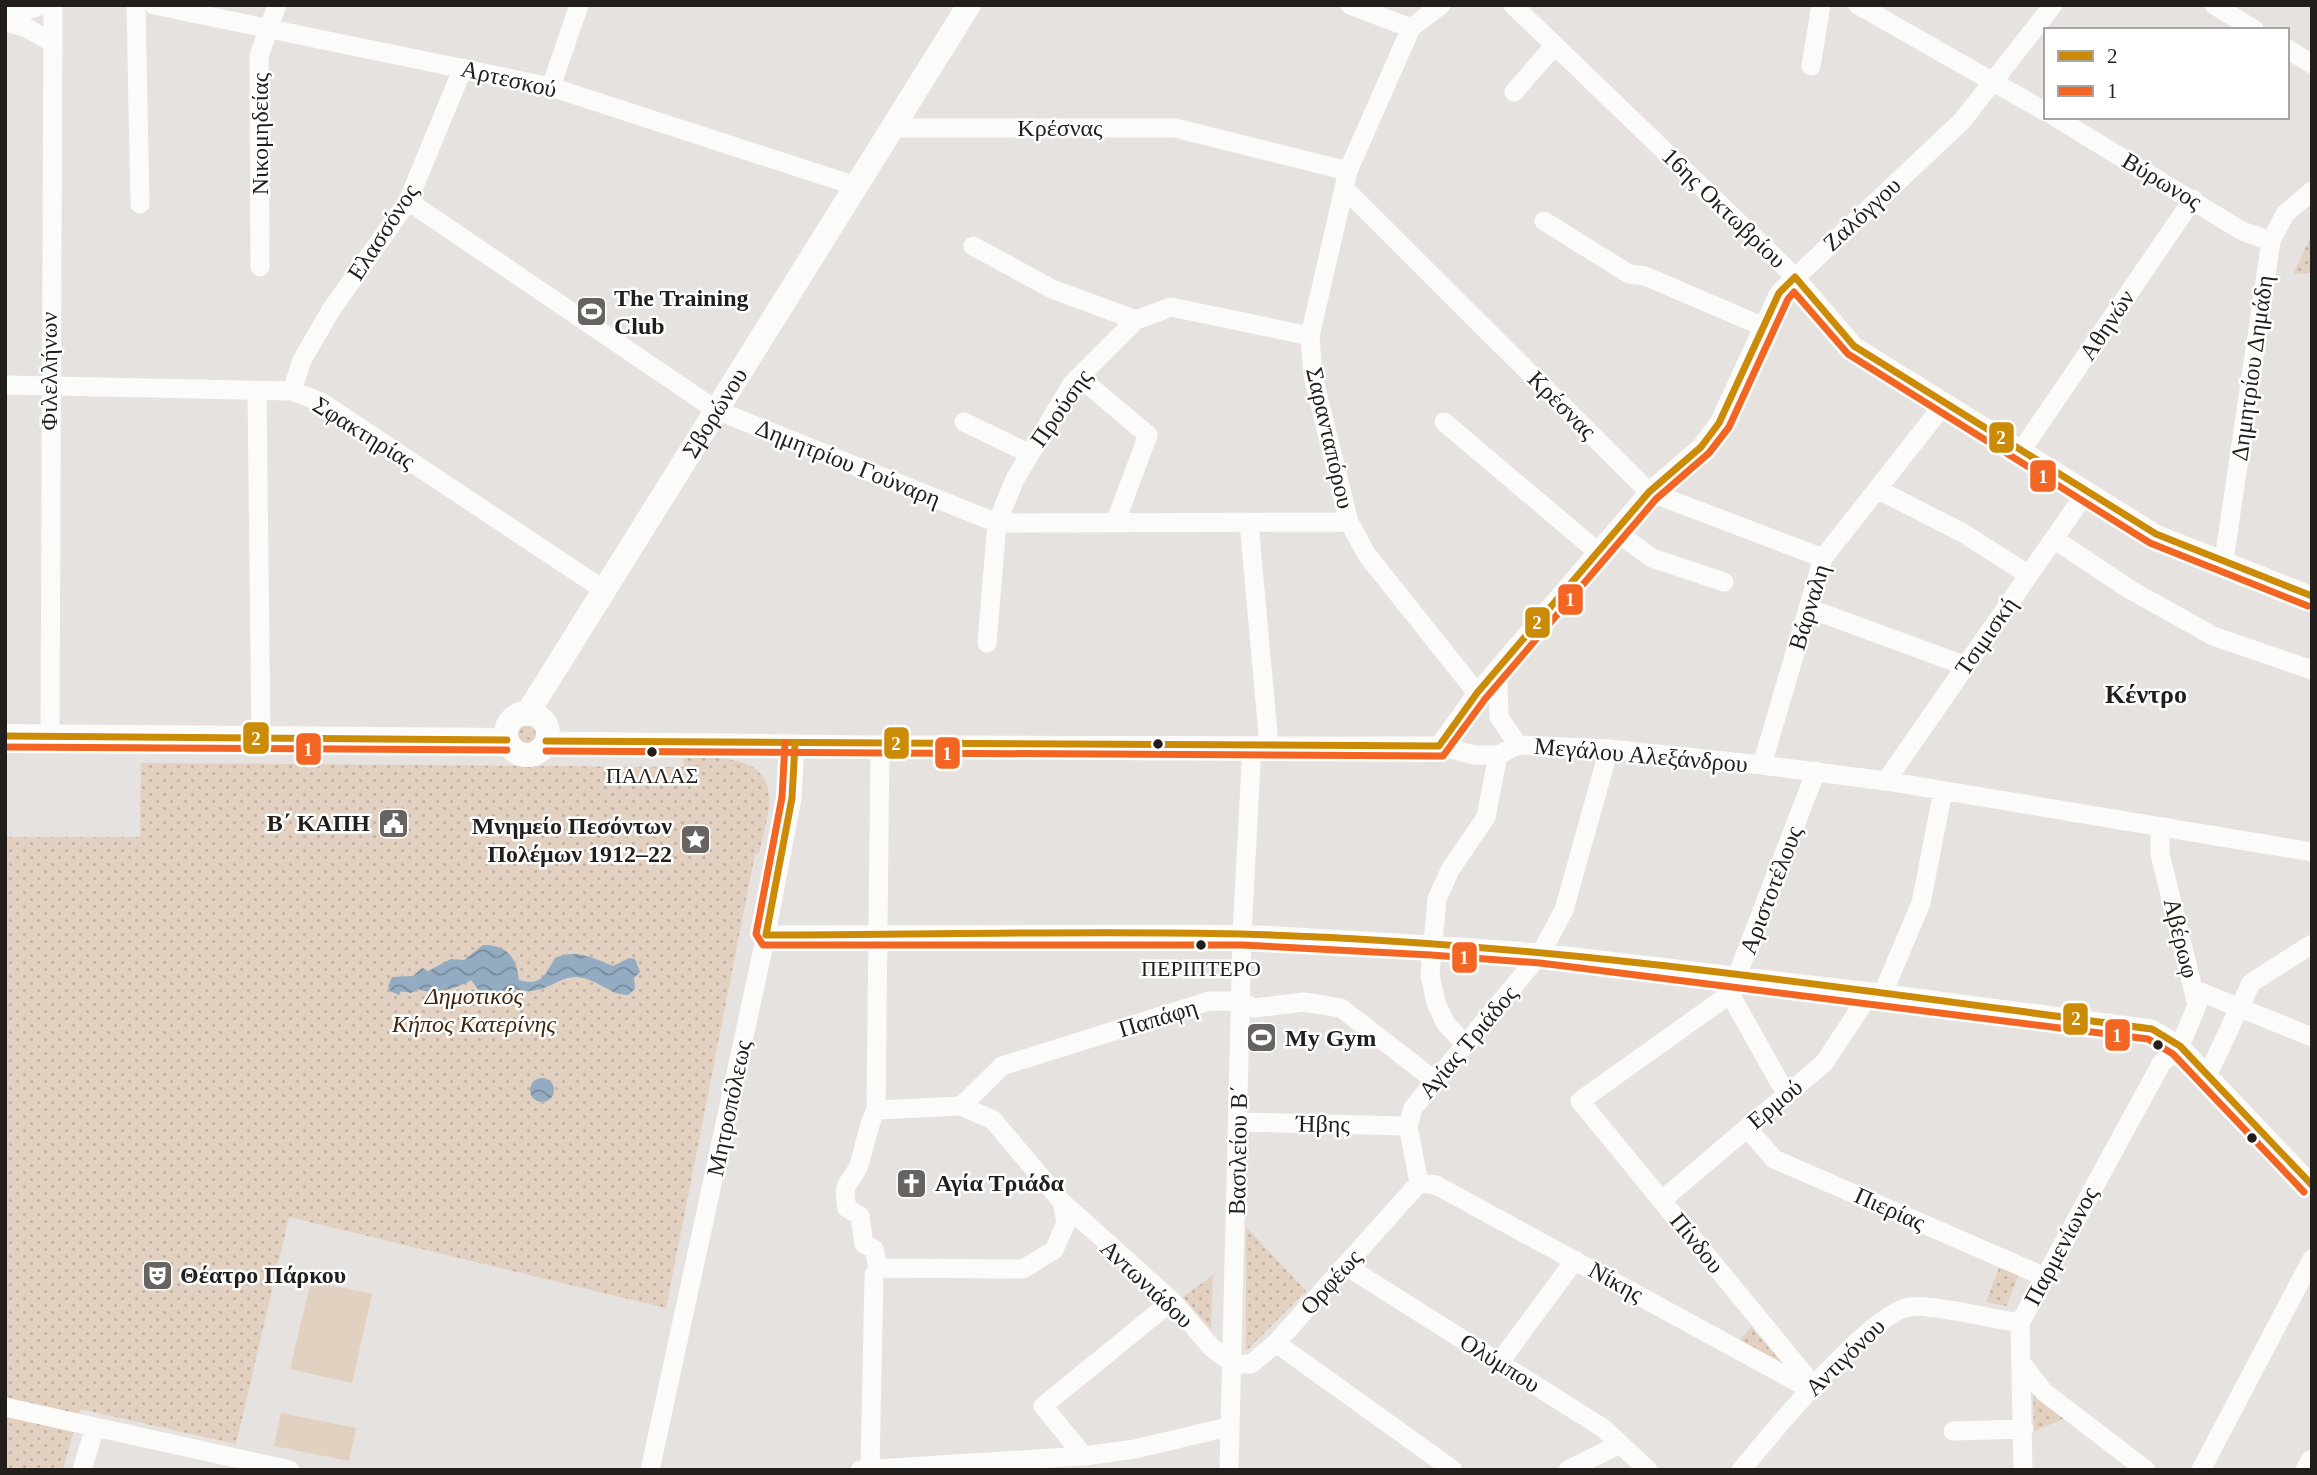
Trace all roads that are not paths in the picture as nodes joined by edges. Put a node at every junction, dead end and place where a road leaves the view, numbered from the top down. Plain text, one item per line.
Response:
1 (43, 5) edge
2 (53, 5) edge
3 (136, 5) edge
4 (154, 5) edge
5 (278, 5) edge
6 (579, 5) edge
7 (968, 5) edge
8 (1350, 5) edge
9 (1441, 5) edge
10 (1513, 5) edge
11 (1821, 5) edge
12 (1858, 5) edge
13 (2053, 5) edge
14 (2214, 5) edge
15 (5, 19) edge
16 (1411, 28) junction
17 (2252, 28) edge
18 (269, 29) junction
19 (51, 42) junction
20 (1555, 46) junction
21 (2289, 50) edge
22 (2312, 64) edge
23 (1811, 66) dead end
24 (463, 68) junction
25 (1995, 81) junction
26 (551, 87) junction
27 (1514, 92) dead end
28 (2044, 111) edge
29 (2058, 119) edge
30 (892, 128) junction
31 (1346, 179) junction
32 (856, 186) junction
33 (2312, 191) edge
34 (2193, 199) junction
35 (408, 201) junction
36 (140, 204) dead end
37 (1544, 220) dead end
38 (2271, 241) junction
39 (973, 246) dead end
40 (260, 267) dead end
41 (1795, 277) junction
42 (1136, 320) junction
43 (1764, 327) junction
44 (1310, 336) junction
45 (1079, 377) junction
46 (5, 385) edge
47 (49, 385) junction
48 (257, 391) junction
49 (292, 391) junction
50 (1945, 403) junction
51 (716, 410) junction
52 (964, 422) dead end
53 (1444, 422) dead end
54 (2021, 451) junction
55 (1030, 454) junction
56 (1877, 489) junction
57 (2087, 491) junction
58 (1649, 492) junction
59 (1349, 522) junction
60 (997, 523) junction
61 (1115, 523) junction
62 (1249, 523) junction
63 (1615, 531) junction
64 (2054, 539) junction
65 (1598, 552) junction
66 (1822, 558) junction
67 (2224, 560) junction
68 (2029, 575) junction
69 (1724, 582) dead end
70 (604, 590) junction
71 (2312, 596) edge
72 (1808, 608) junction
73 (987, 643) dead end
74 (1966, 666) junction
75 (2312, 670) edge
76 (1491, 677) junction
77 (1477, 693) junction
78 (527, 713) junction
79 (5, 736) edge
80 (50, 736) junction
81 (261, 739) junction
82 (506, 740) junction
83 (546, 741) junction
84 (795, 744) junction
85 (880, 745) junction
86 (1518, 745) junction
87 (1261, 746) junction
88 (1439, 746) junction
89 (1609, 750) junction
90 (1498, 755) junction
91 (1762, 765) junction
92 (1816, 771) junction
93 (1886, 781) junction
94 (1943, 791) junction
95 (2160, 827) junction
96 (2312, 852) edge
97 (876, 934) junction
98 (1242, 934) junction
99 (766, 935) junction
100 (2312, 944) edge
101 (1432, 945) junction
102 (1541, 953) junction
103 (1734, 986) junction
104 (2193, 989) junction
105 (1877, 992) junction
106 (1241, 1001) junction
107 (2240, 1007) junction
108 (2312, 1037) edge
109 (1465, 1044) junction
110 (2180, 1046) junction
111 (2208, 1074) junction
112 (1434, 1080) junction
113 (1786, 1094) junction
114 (961, 1106) junction
115 (876, 1110) junction
116 (1239, 1122) junction
117 (1408, 1126) junction
118 (1746, 1128) junction
119 (1419, 1183) junction
120 (2312, 1185) edge
121 (1662, 1200) junction
122 (1062, 1202) junction
123 (2312, 1259) edge
124 (1575, 1260) junction
125 (1346, 1266) junction
126 (878, 1268) junction
127 (2043, 1276) junction
128 (1172, 1301) junction
129 (2021, 1323) junction
130 (1276, 1343) junction
131 (1499, 1363) junction
132 (1234, 1364) junction
133 (2022, 1364) junction
134 (1811, 1387) junction
135 (5, 1407) edge
136 (95, 1427) junction
137 (1228, 1427) junction
138 (2024, 1429) junction
139 (1954, 1431) dead end
140 (1620, 1444) junction
141 (1084, 1456) junction
142 (866, 1469) edge
143 (82, 1470) edge
144 (290, 1470) edge
145 (650, 1470) edge
146 (1229, 1470) edge
147 (1453, 1470) edge
148 (1568, 1470) edge
149 (1648, 1470) edge
150 (1741, 1470) edge
151 (2023, 1470) edge
152 (2146, 1470) edge
153 (2201, 1470) edge

1 - 15 street
2 - 19 street, Φιλελλήνων
3 - 36 street
4 - 18 street, Αρτεσκού
5 - 18 street, Νικομηδείας
6 - 26 street
7 - 30 main road, Σβορώνου
8 - 16 street
9 - 16 street, Σαρανταπόρου
10 - 20 street, 16ης Οκτωβρίου
11 - 23 street
12 - 25 street
13 - 25 street, Ζαλόγγου
14 - 17 street
15 - 19 street
16 - 31 street, Σαρανταπόρου
18 - 24 street, Αρτεσκού
18 - 40 street, Νικομηδείας
19 - 47 street, Φιλελλήνων
20 - 27 street
20 - 41 street, 16ης Οκτωβρίου
21 - 22 street
24 - 26 street, Αρτεσκού
24 - 35 street, Ελασσόνος
25 - 28 street
25 - 41 street, Ζαλόγγου
26 - 32 street, Αρτεσκού
29 - 34 street, Βύρωνος
30 - 31 street, Κρέσνας
30 - 32 main road, Σβορώνου
31 - 44 street, Σαρανταπόρου
31 - 58 street, Κρέσνας
32 - 51 main road, Σβορώνου
33 - 38 street, Δημητρίου Δημάδη
34 - 38 street, Βύρωνος
34 - 54 street, Αθηνών
35 - 49 street, Ελασσόνος
35 - 51 street, Δημητρίου Γούναρη
37 - 43 street
38 - 67 street, Δημητρίου Δημάδη
39 - 42 street
41 - 43 street, Ζαλόγγου
41 - 50 street, 16ης Οκτωβρίου
42 - 44 street, Προύσης
42 - 45 street, Προύσης
43 - 58 street, Ζαλόγγου
44 - 59 street, Σαρανταπόρου
45 - 55 street, Προύσης
45 - 61 street
46 - 47 street, Σφακτηρίας
47 - 48 street, Σφακτηρίας
47 - 80 street, Φιλελλήνων
48 - 49 street, Σφακτηρίας
48 - 81 street
49 - 70 street, Σφακτηρίας
50 - 54 street, 16ης Οκτωβρίου
50 - 56 street, Βάρναλη
51 - 60 street, Δημητρίου Γούναρη
51 - 70 main road, Σβορώνου
52 - 55 street
53 - 65 street
54 - 57 street, 16ης Οκτωβρίου
55 - 60 street, Προύσης
56 - 66 street, Βάρναλη
56 - 68 street
57 - 64 street, Τσιμισκή
57 - 67 street, 16ης Οκτωβρίου
58 - 63 street, Ζαλόγγου
58 - 66 street, Κρέσνας
59 - 62 street, Δημητρίου Γούναρη
59 - 77 street, Σαρανταπόρου
60 - 61 street, Δημητρίου Γούναρη
60 - 73 street, Προύσης
61 - 62 street, Δημητρίου Γούναρη
62 - 87 street, Βασιλείου Β΄
63 - 65 street, Ζαλόγγου
63 - 69 street
64 - 68 street, Τσιμισκή
64 - 75 street
65 - 76 street, Ζαλόγγου
66 - 72 street, Βάρναλη
67 - 71 street, 16ης Οκτωβρίου
68 - 74 street, Τσιμισκή
70 - 78 main road, Σβορώνου
72 - 74 street
72 - 91 street, Βάρναλη
74 - 93 street, Τσιμισκή
76 - 77 street, Ζαλόγγου
76 - 86 street
77 - 88 street, Ζαλόγγου
78 - 82 main road
78 - 83 main road
79 - 80 main road
80 - 81 main road
81 - 82 main road
82 - 83 main road
83 - 84 street, Μεγάλου Αλεξάνδρου
84 - 85 street, Μεγάλου Αλεξάνδρου
84 - 99 street, Μητροπόλεως
85 - 87 street, Μεγάλου Αλεξάνδρου
85 - 97 street
86 - 89 street, Μεγάλου Αλεξάνδρου
86 - 90 street, Μεγάλου Αλεξάνδρου
87 - 88 street, Μεγάλου Αλεξάνδρου
87 - 98 street, Βασιλείου Β΄
88 - 90 street, Μεγάλου Αλεξάνδρου
89 - 91 street, Μεγάλου Αλεξάνδρου
89 - 102 street, Αγίας Τριάδος
90 - 101 street
91 - 92 street, Μεγάλου Αλεξάνδρου
92 - 93 street, Μεγάλου Αλεξάνδρου
92 - 103 street, Αριστοτέλους
93 - 94 street, Μεγάλου Αλεξάνδρου
94 - 95 street, Μεγάλου Αλεξάνδρου
94 - 105 street, Ερμού
95 - 96 street, Μεγάλου Αλεξάνδρου
95 - 104 street, Αβέρωφ
97 - 98 street
97 - 99 street
97 - 115 street
98 - 101 street
98 - 106 street, Βασιλείου Β΄
99 - 145 street, Μητροπόλεως
100 - 107 street
101 - 102 street
101 - 109 street
102 - 103 street
102 - 109 street, Αγίας Τριάδος
103 - 105 street
103 - 113 street
103 - 121 street, Πίνδου
104 - 107 street
104 - 110 street, Αβέρωφ
105 - 110 street
105 - 113 street, Ερμού
106 - 112 street, Παπάφη
106 - 114 street, Παπάφη
106 - 116 street, Βασιλείου Β΄
107 - 108 street
107 - 111 street
109 - 112 street, Αγίας Τριάδος
110 - 111 street
110 - 127 street, Παρμενίωνος
111 - 120 street
112 - 117 street, Αγίας Τριάδος
113 - 118 street, Ερμού
114 - 115 street
114 - 122 street, Αντωνιάδου
115 - 126 street
116 - 117 street, Ήβης
116 - 132 street, Βασιλείου Β΄
117 - 119 street, Αγίας Τριάδος
118 - 121 street, Ερμού
118 - 127 street, Πιερίας
119 - 124 street, Νίκης
119 - 125 street, Ορφέως
121 - 134 street, Πίνδου
122 - 126 street
122 - 128 street, Αντωνιάδου
123 - 153 street
124 - 131 street
124 - 134 street, Νίκης
125 - 130 street, Ορφέως
125 - 131 street, Ολύμπου
126 - 142 street
127 - 129 street, Παρμενίωνος
128 - 132 street, Αντωνιάδου
128 - 141 street
129 - 133 street, Παρμενίωνος
129 - 134 street, Αντιγόνου
130 - 132 street, Ορφέως
130 - 147 street
131 - 140 street, Ολύμπου
132 - 137 street, Βασιλείου Β΄
133 - 138 street, Παρμενίωνος
133 - 152 street
134 - 150 street, Αντιγόνου
135 - 136 street
136 - 143 street
136 - 144 street
137 - 141 street
137 - 146 street, Βασιλείου Β΄
138 - 139 street
138 - 151 street, Παρμενίωνος
140 - 148 street
140 - 149 street, Ολύμπου
141 - 142 street

